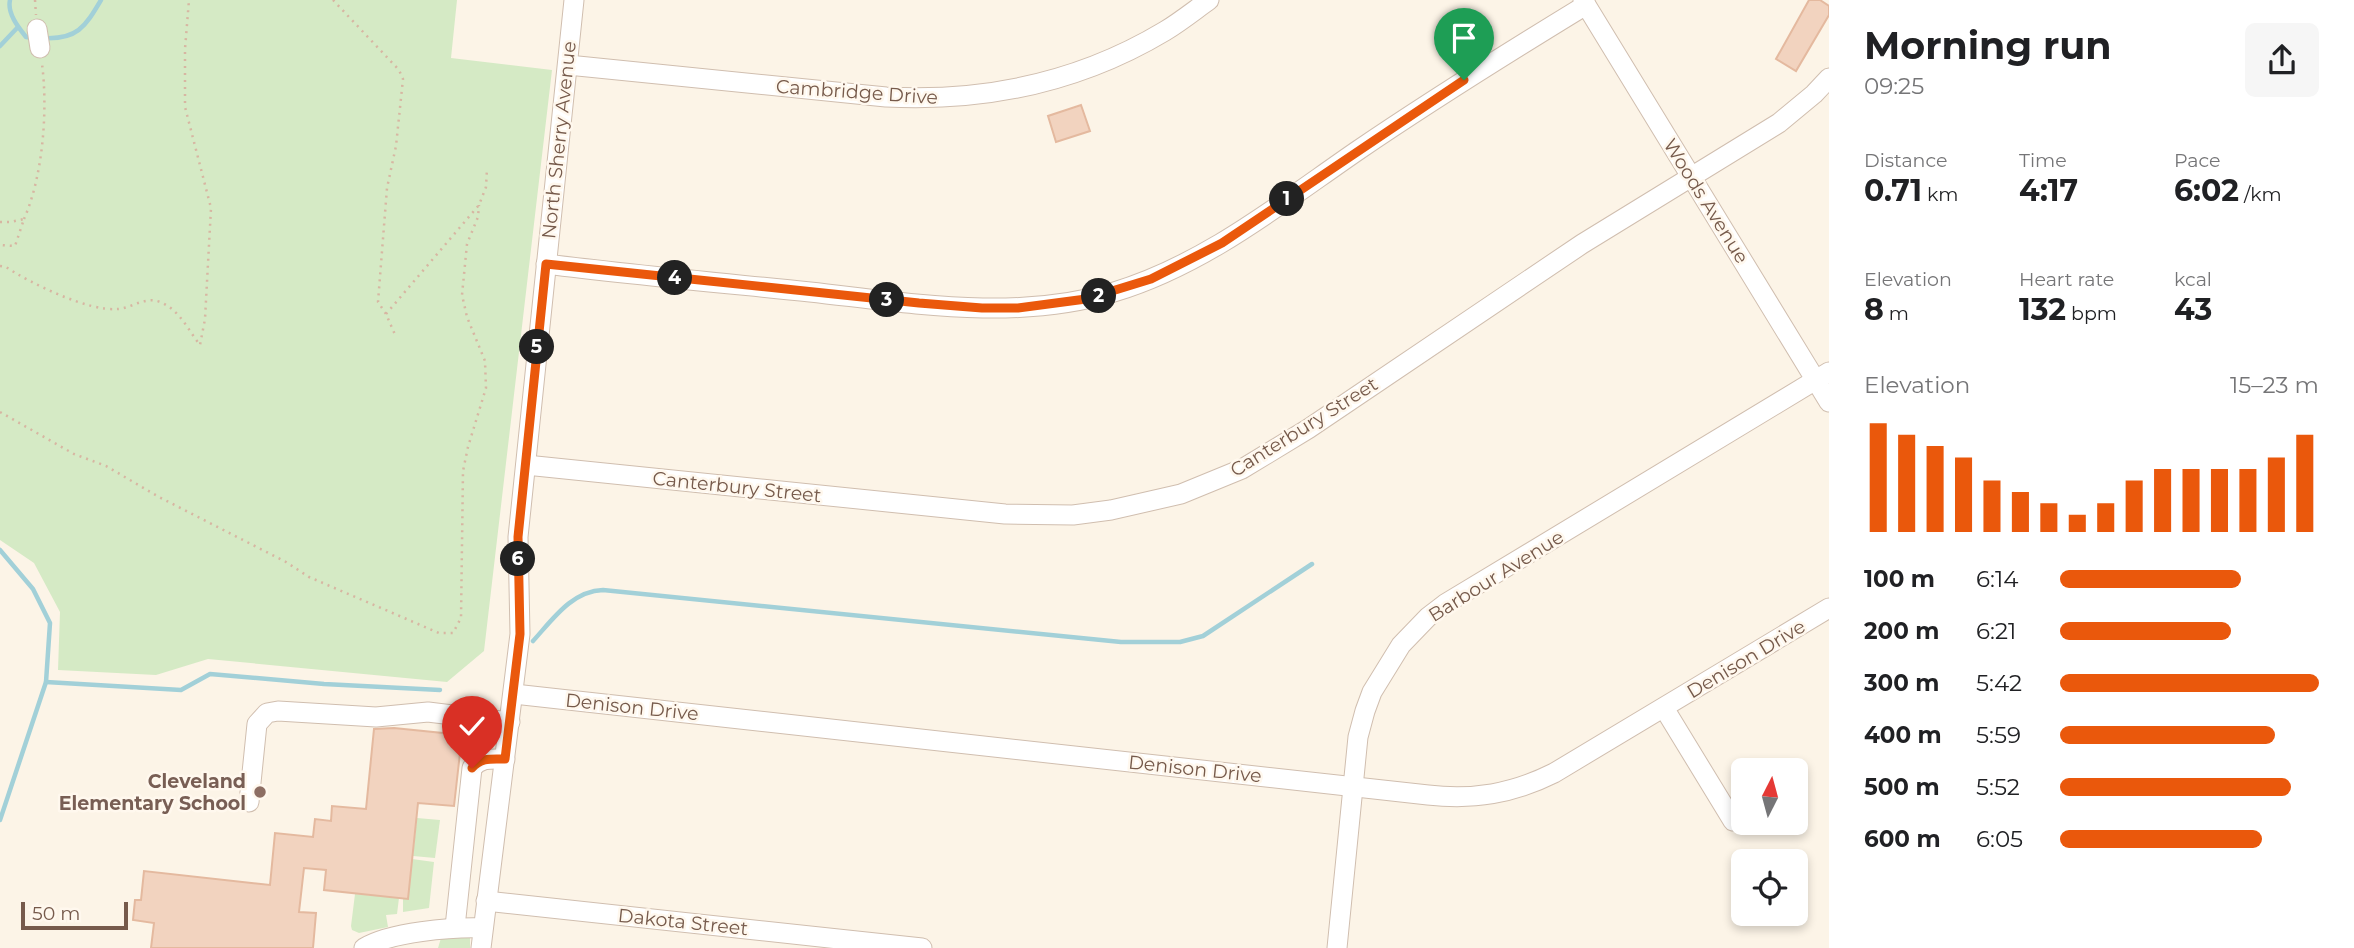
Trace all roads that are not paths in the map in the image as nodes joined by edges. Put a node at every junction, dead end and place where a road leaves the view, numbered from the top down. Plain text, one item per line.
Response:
1 (575, 0) edge
2 (1209, 0) edge
3 (1585, 3) edge
4 (568, 65) junction
5 (1829, 78) edge
6 (1690, 177) junction
7 (546, 264) junction
8 (1822, 376) edge
9 (1829, 402) edge
10 (526, 465) junction
11 (1829, 608) edge
12 (514, 694) junction
13 (1664, 708) junction
14 (510, 722) junction
15 (505, 759) junction
16 (1354, 786) junction
17 (249, 802) dead end
18 (1731, 818) edge
19 (486, 901) junction
20 (455, 927) junction
21 (483, 928) junction
22 (364, 948) edge
23 (481, 948) edge
24 (922, 948) edge
25 (1337, 948) edge

1 - 4 street, North Sherry Avenue
2 - 4 street, Cambridge Drive
3 - 6 street, Woods Avenue
3 - 7 street
4 - 7 street, North Sherry Avenue
5 - 6 street, Canterbury Street
6 - 8 street, Woods Avenue
6 - 10 street, Canterbury Street
7 - 10 street, North Sherry Avenue
8 - 9 street, Woods Avenue
8 - 16 street, Barbour Avenue
10 - 12 street, North Sherry Avenue
11 - 13 street, Denison Drive
12 - 14 street, North Sherry Avenue
12 - 16 street, Denison Drive
13 - 16 street, Denison Drive
13 - 18 street
14 - 15 street, North Sherry Avenue
14 - 17 street
15 - 19 street, North Sherry Avenue
15 - 20 street
16 - 25 street, Barbour Avenue
19 - 21 street, North Sherry Avenue
19 - 24 street, Dakota Street
20 - 21 street
20 - 22 street
21 - 23 street, North Sherry Avenue

